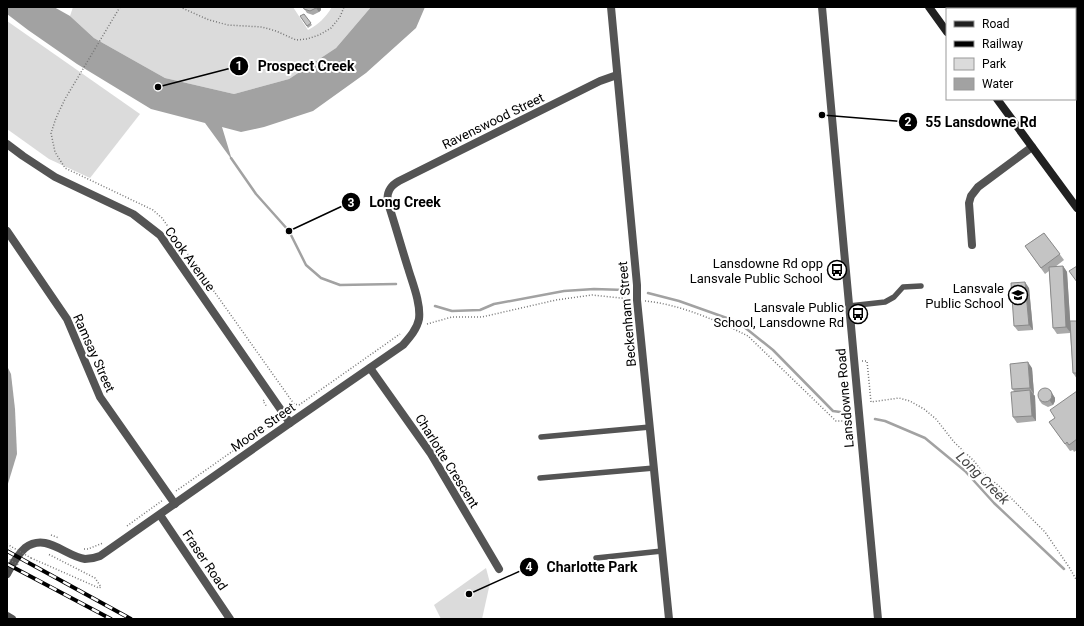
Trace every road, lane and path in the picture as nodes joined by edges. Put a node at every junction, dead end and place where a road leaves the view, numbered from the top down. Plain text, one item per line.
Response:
1 (120, 7) edge
2 (180, 7) edge
3 (344, 7) edge
4 (611, 7) edge
5 (822, 7) edge
6 (929, 7) edge
7 (946, 31) edge
8 (617, 75) junction
9 (73, 86) dead end
10 (998, 100) edge
11 (7, 144) edge
12 (1032, 147) junction
13 (387, 197) joint
14 (1077, 208) edge
15 (7, 231) edge
16 (972, 245) dead end
17 (921, 286) dead end
18 (628, 299) dead end
19 (650, 301) dead end
20 (850, 306) junction
21 (425, 325) dead end
22 (402, 333) dead end
23 (867, 361) dead end
24 (842, 363) dead end
25 (370, 368) junction
26 (282, 388) dead end
27 (277, 420) dead end
28 (290, 423) junction
29 (650, 427) junction
30 (542, 437) dead end
31 (654, 468) junction
32 (540, 478) dead end
33 (169, 496) junction
34 (175, 504) junction
35 (160, 515) junction
36 (124, 528) dead end
37 (49, 535) dead end
38 (63, 539) dead end
39 (104, 542) dead end
40 (7, 544) edge
41 (82, 549) dead end
42 (662, 551) junction
43 (46, 552) dead end
44 (7, 558) edge
45 (596, 558) dead end
46 (19, 565) dead end
47 (499, 569) dead end
48 (7, 574) edge
49 (1077, 581) edge
50 (7, 616) edge
51 (12, 619) edge
52 (230, 619) edge
53 (669, 619) edge
54 (878, 619) edge

1 - 9 path
2 - 3 path
4 - 8 street, Beckenham Street
5 - 20 street, Lansdowne Road
6 - 7 main road
8 - 13 street, Ravenswood Street
8 - 29 street, Beckenham Street
10 - 12 main road
11 - 28 street, Cook Avenue
12 - 14 main road
12 - 16 street
13 - 25 street, Moore Street
15 - 33 street, Ramsay Street
17 - 20 lane
18 - 21 path
19 - 24 path
20 - 54 street, Lansdowne Road
22 - 26 path
23 - 49 path
25 - 28 street, Moore Street
25 - 47 street, Charlotte Crescent
27 - 33 path
28 - 34 street, Moore Street
29 - 30 lane
29 - 31 street, Beckenham Street
31 - 32 lane
31 - 42 street, Beckenham Street
33 - 34 street, Ramsay Street
33 - 36 path
34 - 35 street, Moore Street
35 - 48 street, Moore Street
35 - 52 street, Fraser Road
37 - 38 path
39 - 41 path
40 - 43 path, bridge
42 - 45 lane
42 - 53 street, Beckenham Street
44 - 46 path, bridge
50 - 51 street

